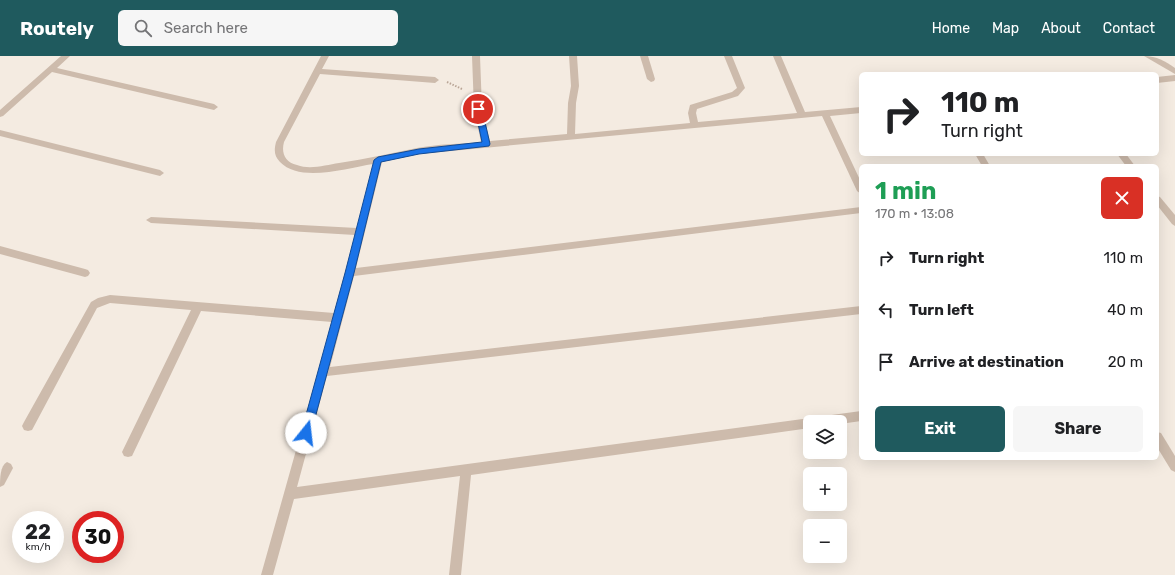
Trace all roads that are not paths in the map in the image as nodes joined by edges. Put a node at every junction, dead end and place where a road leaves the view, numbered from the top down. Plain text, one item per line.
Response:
1 (66, 56) edge
2 (325, 56) edge
3 (476, 56) edge
4 (573, 56) edge
5 (644, 56) edge
6 (728, 56) edge
7 (777, 56) edge
8 (1148, 56) edge
9 (50, 69) junction
10 (317, 71) junction
11 (1175, 72) edge
12 (1175, 78) edge
13 (435, 80) road end
14 (651, 80) dead end
15 (1159, 80) edge
16 (214, 107) dead end
17 (859, 110) edge
18 (825, 113) junction
19 (0, 114) edge
20 (802, 115) junction
21 (695, 125) junction
22 (0, 133) edge
23 (571, 137) junction
24 (486, 144) junction
25 (1123, 156) edge
26 (378, 160) junction
27 (1129, 164) edge
28 (160, 173) dead end
29 (859, 187) edge
30 (1159, 202) edge
31 (859, 210) edge
32 (151, 220) dead end
33 (1175, 222) edge
34 (360, 232) junction
35 (0, 250) edge
36 (85, 273) dead end
37 (350, 273) junction
38 (198, 306) junction
39 (859, 310) edge
40 (338, 318) junction
41 (323, 372) junction
42 (859, 416) edge
43 (847, 418) edge
44 (803, 424) edge
45 (28, 426) dead end
46 (1159, 440) edge
47 (128, 452) dead end
48 (1175, 466) edge
49 (7, 468) dead end
50 (466, 470) junction
51 (0, 481) edge
52 (289, 494) junction
53 (267, 575) edge
54 (455, 575) edge

1 - 9 street
2 - 10 street
3 - 24 street
4 - 23 street
5 - 14 street
6 - 21 street
7 - 20 street
8 - 11 street
9 - 16 street
9 - 19 street
10 - 13 street
10 - 26 street
12 - 15 street
17 - 18 street
18 - 20 street
18 - 29 street
20 - 21 street
21 - 23 street
22 - 28 street
23 - 24 street
24 - 26 street
25 - 27 street
26 - 34 street
30 - 33 street
31 - 37 street
32 - 34 street
34 - 37 street
35 - 36 street
37 - 40 street
38 - 40 street
38 - 45 street
38 - 47 street
39 - 41 street
40 - 41 street
41 - 52 street
42 - 43 street
44 - 50 street
46 - 48 street
49 - 51 street
50 - 52 street
50 - 54 street
52 - 53 street

